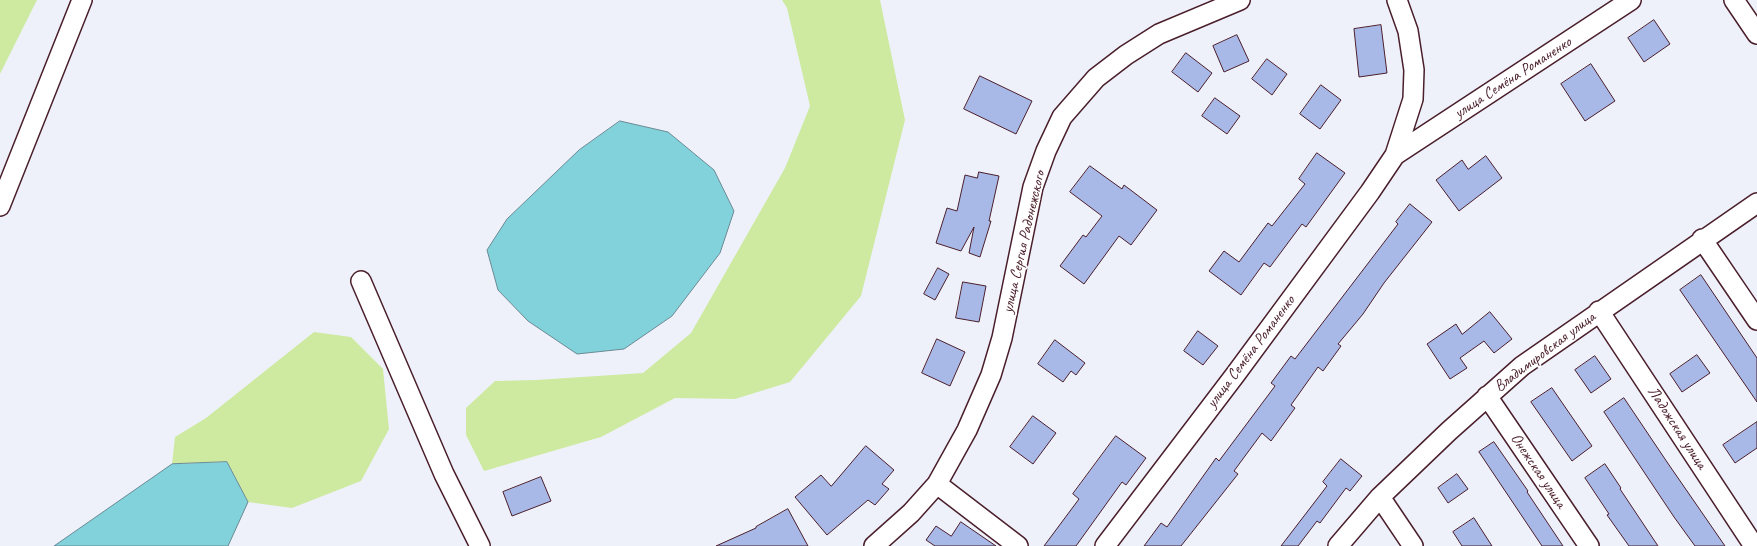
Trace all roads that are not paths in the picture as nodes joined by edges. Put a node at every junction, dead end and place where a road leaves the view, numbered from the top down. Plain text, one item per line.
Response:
1 (82, 0) edge
2 (1240, 0) edge
3 (1397, 0) edge
4 (1631, 0) edge
5 (1734, 0) edge
6 (1757, 34) edge
7 (1394, 156) junction
8 (1757, 203) edge
9 (0, 206) edge
10 (1702, 239) junction
11 (361, 281) dead end
12 (1599, 311) junction
13 (1757, 320) edge
14 (1487, 396) junction
15 (937, 484) junction
16 (1380, 498) junction
17 (480, 546) edge
18 (874, 546) edge
19 (1018, 546) edge
20 (1104, 546) edge
21 (1338, 546) edge
22 (1413, 546) edge
23 (1589, 546) edge
24 (1754, 546) edge

1 - 9 street
2 - 15 street, улица Сергия Радонежского
3 - 7 street, улица Семёна Романенко
4 - 7 street, улица Семёна Романенко
5 - 6 street
7 - 20 street, улица Семёна Романенко
8 - 10 street, Владимировская улица
10 - 12 street, Владимировская улица
10 - 13 street
11 - 17 street
12 - 14 street, Владимировская улица
12 - 24 street, Ладожская улица
14 - 16 street, Владимировская улица
14 - 23 street, Онежская улица
15 - 18 street, улица Сергия Радонежского
15 - 19 street
16 - 21 street, Владимировская улица
16 - 22 street

